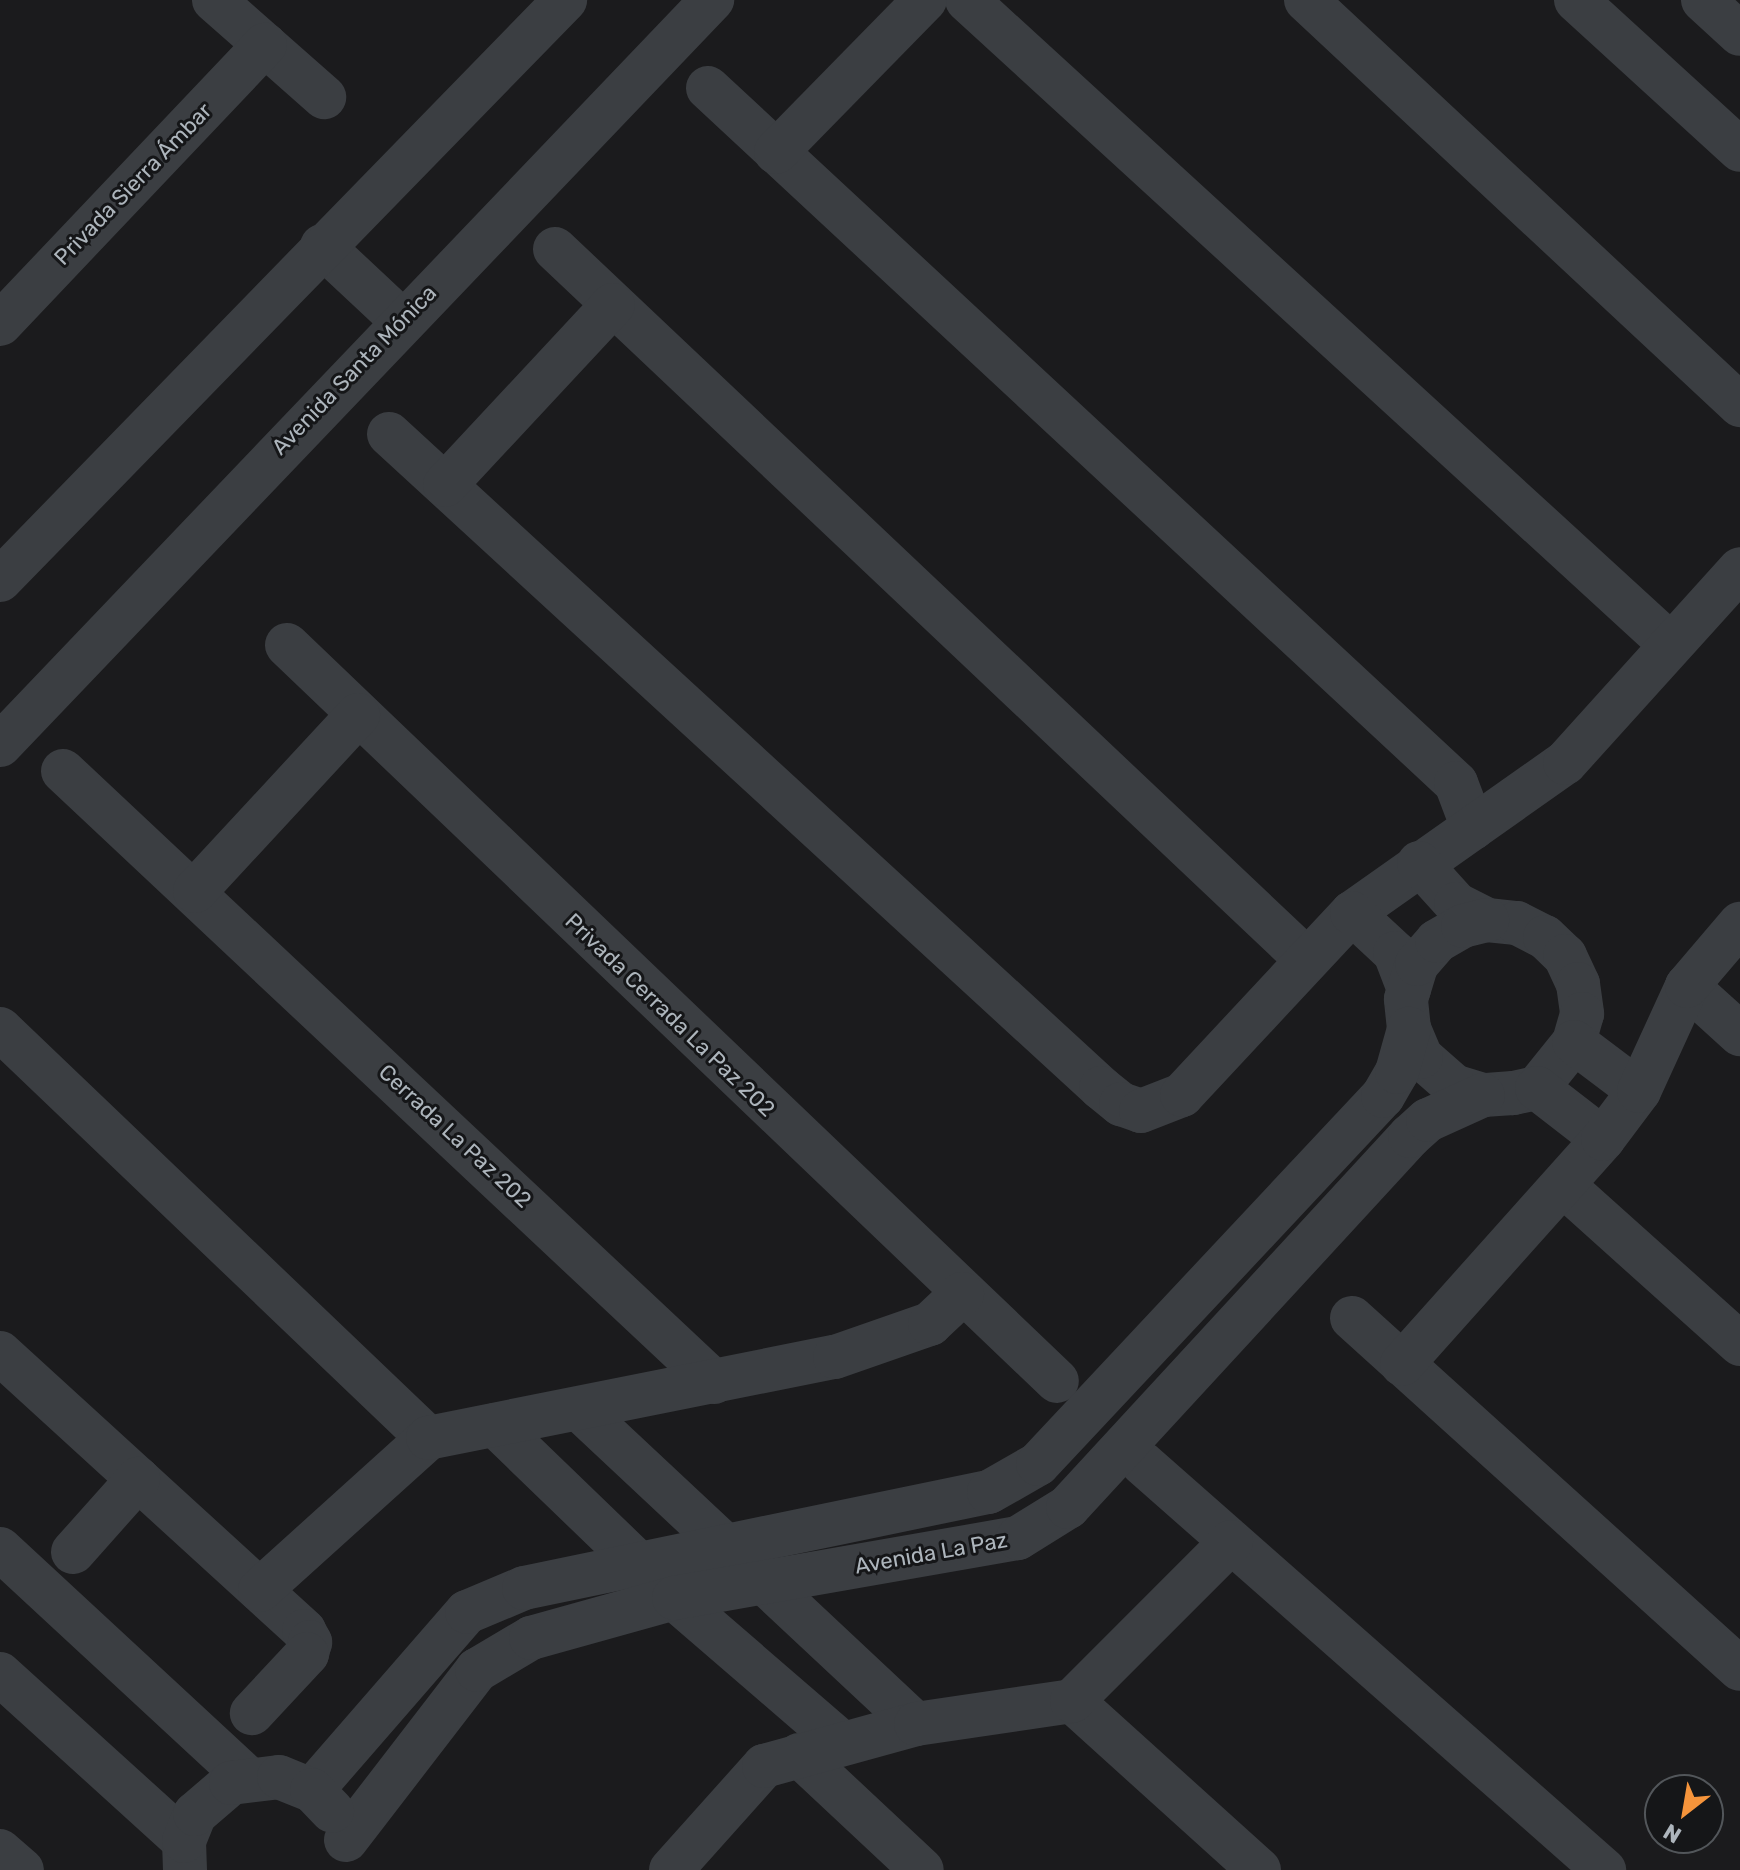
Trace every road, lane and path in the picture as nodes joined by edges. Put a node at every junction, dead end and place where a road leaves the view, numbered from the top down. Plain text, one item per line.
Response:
1 (214, 0) edge
2 (565, 0) edge
3 (712, 0) edge
4 (925, 0) edge
5 (967, 0) edge
6 (1306, 0) edge
7 (1576, 0) edge
8 (1703, 0) edge
9 (1740, 34) edge
10 (265, 45) junction
11 (708, 88) dead end
12 (324, 97) dead end
13 (1740, 150) edge
14 (776, 152) junction
15 (322, 246) junction
16 (555, 249) dead end
17 (613, 305) junction
18 (401, 320) junction
19 (0, 324) edge
20 (1740, 405) edge
21 (389, 434) dead end
22 (445, 485) junction
23 (1740, 569) edge
24 (0, 580) edge
25 (1670, 644) junction
26 (287, 645) dead end
27 (358, 715) junction
28 (0, 745) edge
29 (63, 771) dead end
30 (1473, 828) junction
31 (1419, 863) junction
32 (195, 891) junction
33 (1352, 913) junction
34 (1487, 920) junction
35 (1740, 924) edge
36 (1307, 960) junction
37 (1687, 986) junction
38 (1409, 1009) junction
39 (0, 1029) edge
40 (1740, 1034) edge
41 (1574, 1042) junction
42 (1537, 1088) junction
43 (1639, 1091) junction
44 (1483, 1095) junction
45 (1603, 1139) junction
46 (1563, 1185) junction
47 (962, 1294) junction
48 (1352, 1318) dead end
49 (1740, 1344) edge
50 (0, 1353) edge
51 (1402, 1364) junction
52 (1057, 1381) dead end
53 (714, 1382) junction
54 (579, 1409) junction
55 (495, 1425) junction
56 (428, 1438) junction
57 (1142, 1463) dead end
58 (138, 1479) junction
59 (1231, 1542) junction
60 (721, 1544) junction
61 (0, 1549) edge
62 (73, 1552) dead end
63 (639, 1563) junction
64 (761, 1582) junction
65 (260, 1590) junction
66 (674, 1598) junction
67 (1740, 1669) edge
68 (0, 1674) edge
69 (1072, 1701) junction
70 (252, 1713) dead end
71 (916, 1724) junction
72 (842, 1743) junction
73 (799, 1755) junction
74 (247, 1778) junction
75 (312, 1790) junction
76 (0, 1851) edge
77 (185, 1855) edge
78 (346, 1855) edge
79 (22, 1870) edge
80 (671, 1870) edge
81 (922, 1870) edge
82 (1259, 1870) edge
83 (1604, 1870) edge

1 - 10 street
2 - 15 street
3 - 18 street, Avenida Santa Mónica
4 - 14 street
5 - 25 street
6 - 20 street
7 - 13 street
8 - 9 street
10 - 12 street
10 - 19 street, Privada Sierra Ámbar
11 - 14 street
14 - 30 street
15 - 18 street
15 - 24 street
16 - 17 street
17 - 22 street
17 - 36 street
18 - 28 street, Avenida Santa Mónica
21 - 22 street
22 - 36 street
23 - 25 street
25 - 30 street
26 - 27 street, Privada Cerrada La Paz 202
27 - 32 street
27 - 47 street, Privada Cerrada La Paz 202
29 - 32 street, Cerrada La Paz 202
30 - 31 street
31 - 33 street
31 - 34 street
32 - 53 street, Cerrada La Paz 202
33 - 36 street
33 - 38 street
34 - 38 street
34 - 41 street
35 - 37 street
37 - 40 street
37 - 43 street
38 - 44 street
38 - 60 street
39 - 56 street
41 - 42 street
41 - 43 street
42 - 44 street
42 - 45 street
43 - 45 street
44 - 64 street, Avenida La Paz
45 - 46 street
46 - 49 street
46 - 51 street
47 - 52 street, Privada Cerrada La Paz 202
47 - 53 street
48 - 51 street
50 - 58 street
51 - 67 street
53 - 54 street
54 - 55 street
54 - 60 street
55 - 56 street
55 - 63 street
56 - 65 street
57 - 59 street
58 - 62 street
58 - 65 street
59 - 69 street
59 - 83 street
60 - 63 street
60 - 64 street
61 - 74 street
63 - 66 street
63 - 75 street
64 - 66 street, Avenida La Paz
64 - 71 street
65 - 70 street
66 - 72 street
66 - 78 street, Avenida La Paz
68 - 77 street
69 - 71 street
69 - 82 street
71 - 72 street
72 - 73 street
73 - 80 street
73 - 81 street
74 - 75 street
74 - 77 street
75 - 78 street
76 - 79 street

